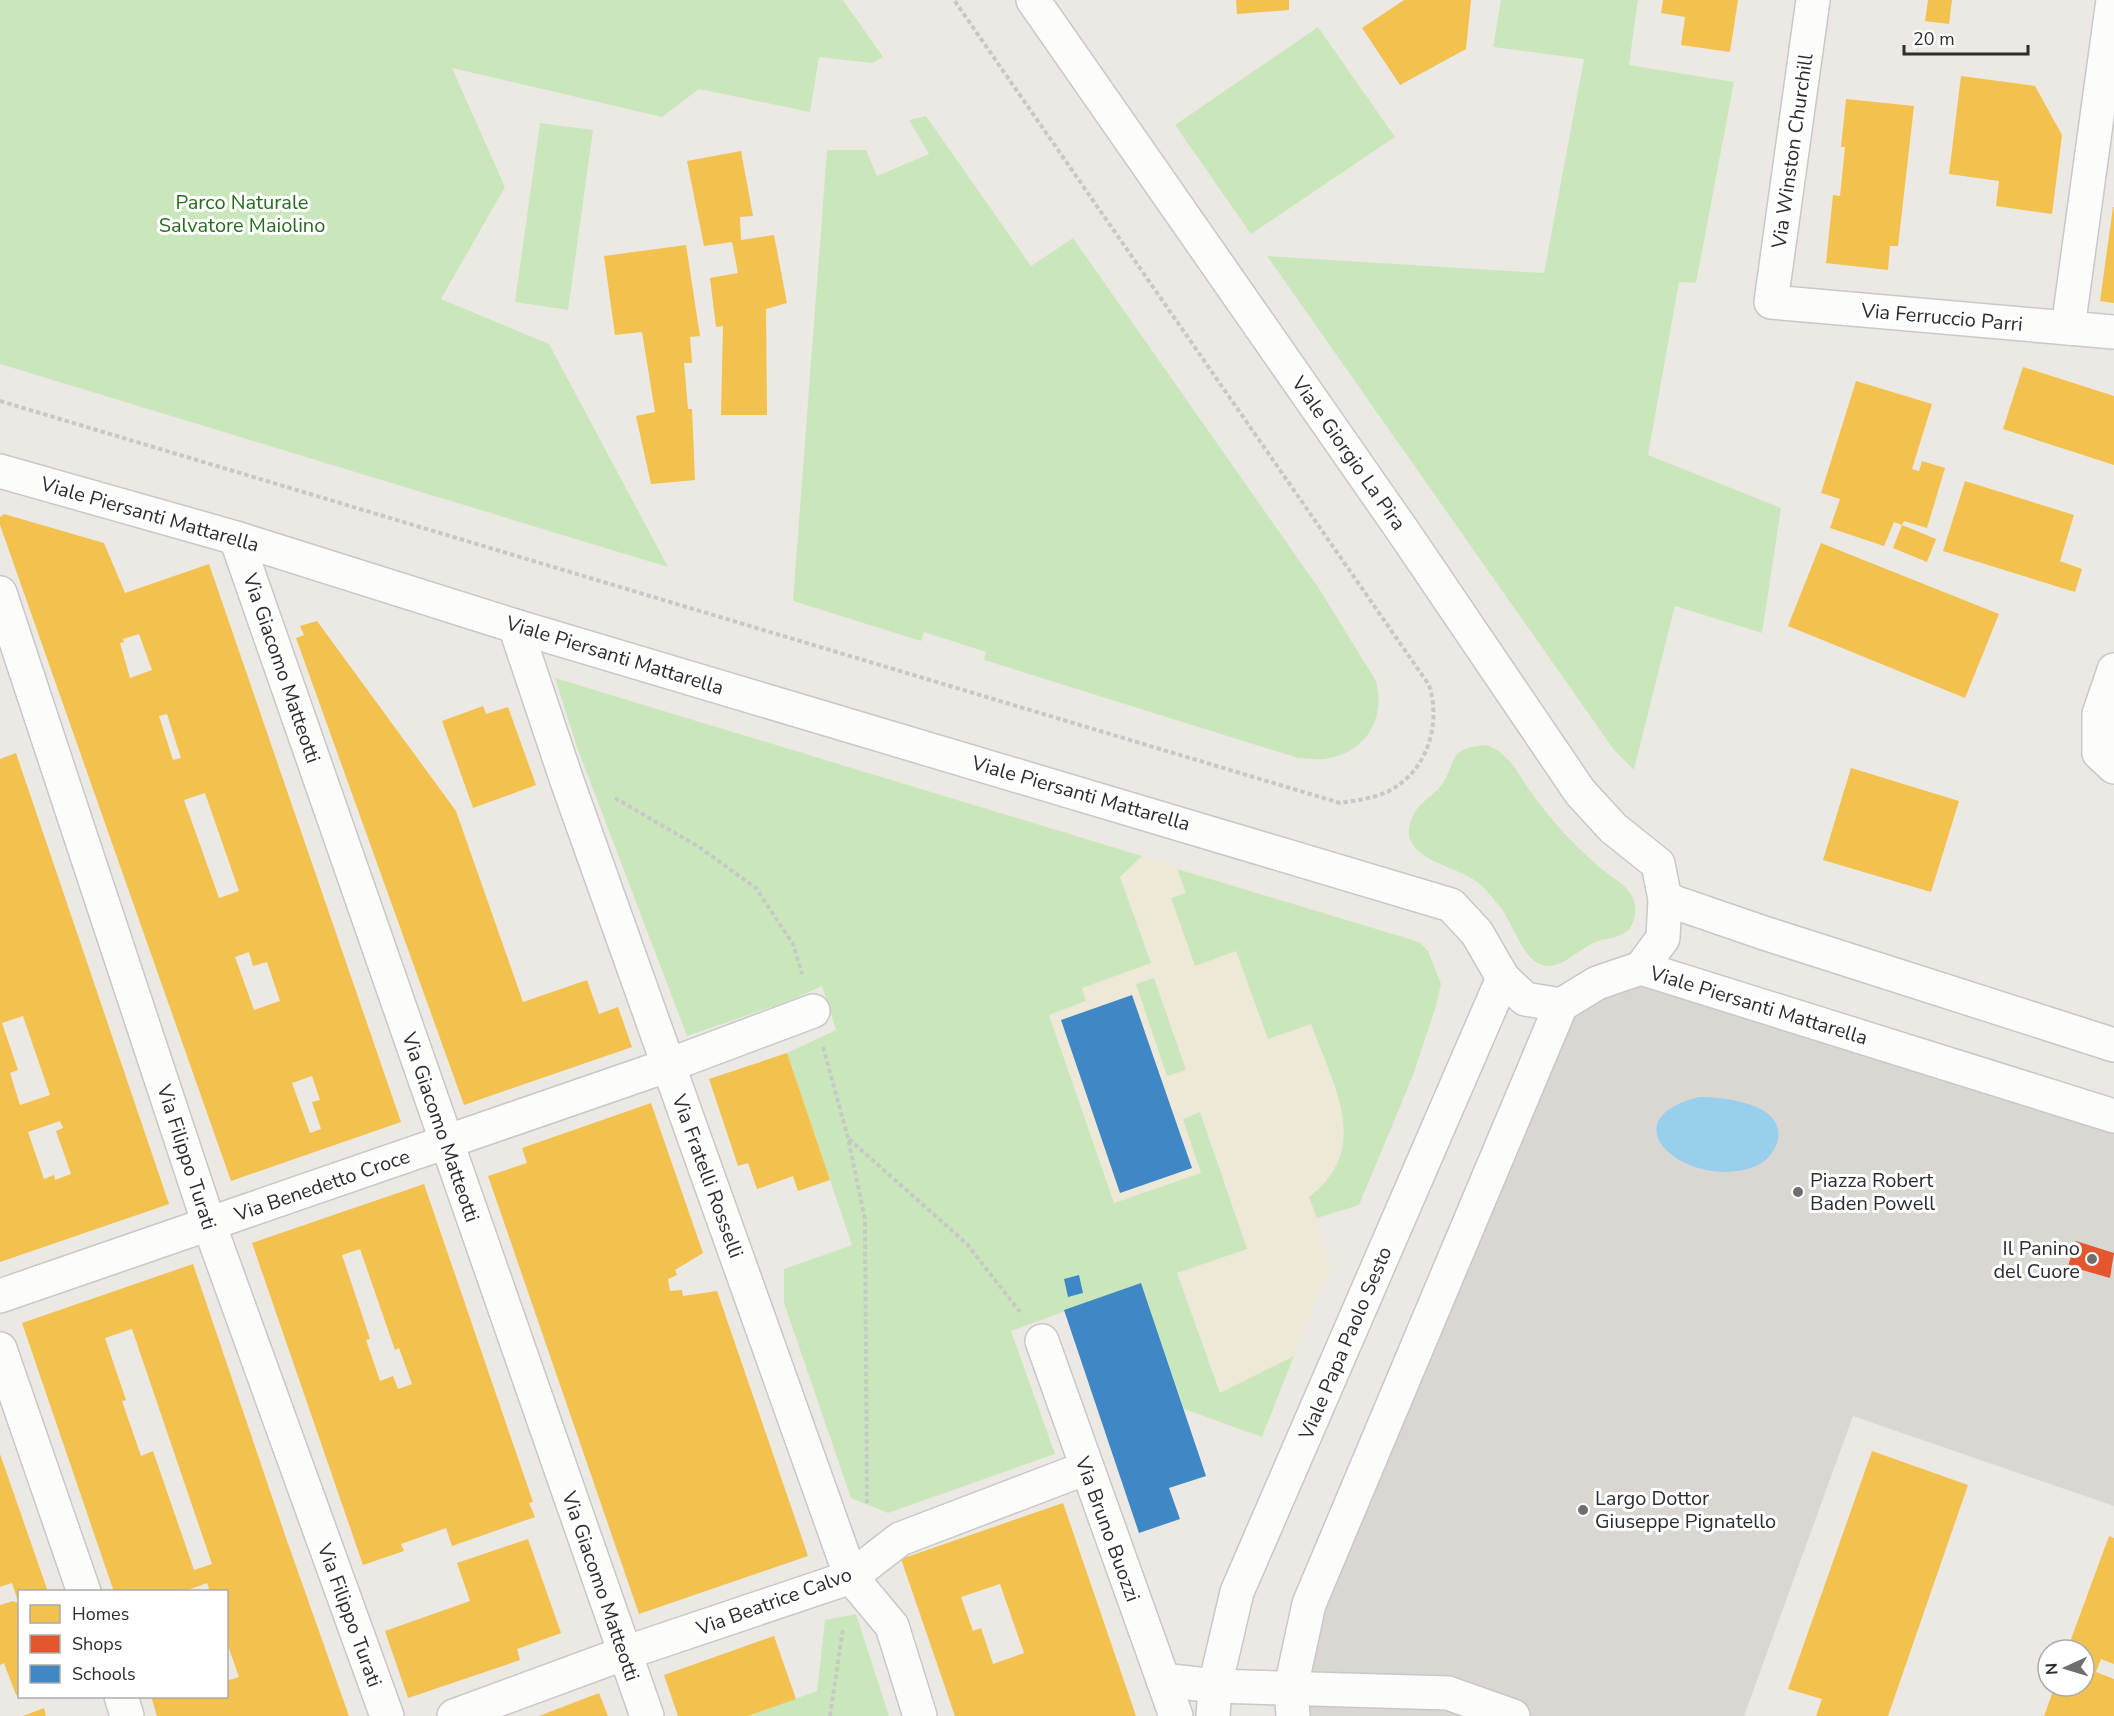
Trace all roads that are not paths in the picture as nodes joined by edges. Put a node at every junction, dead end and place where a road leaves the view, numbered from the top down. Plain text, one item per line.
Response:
1 (1033, 0) edge
2 (1813, 0) edge
3 (2113, 0) edge
4 (1771, 303) joint
5 (2068, 328) junction
6 (2114, 332) edge
7 (0, 471) edge
8 (237, 538) junction
9 (0, 593) edge
10 (515, 626) junction
11 (2114, 670) edge
12 (2114, 767) edge
13 (1665, 899) junction
14 (1641, 968) junction
15 (1503, 978) junction
16 (1561, 1005) junction
17 (813, 1011) road end
18 (2114, 1045) edge
19 (669, 1065) junction
20 (2114, 1116) edge
21 (446, 1142) junction
22 (209, 1224) junction
23 (0, 1296) edge
24 (1042, 1341) road end
25 (0, 1349) edge
26 (1086, 1468) junction
27 (851, 1576) junction
28 (83, 1590) edge
29 (625, 1653) junction
30 (1163, 1680) junction
31 (122, 1698) edge
32 (1214, 1701) edge
33 (1292, 1702) edge
34 (127, 1716) edge
35 (387, 1716) edge
36 (454, 1716) edge
37 (647, 1716) edge
38 (920, 1716) edge
39 (1176, 1716) edge
40 (1513, 1716) edge

1 - 13 street, Viale Giorgio La Pira
2 - 4 street, Via Winston Churchill
3 - 5 street
4 - 5 street, Via Ferruccio Parri
5 - 6 street, Via Ferruccio Parri
7 - 8 street, Viale Piersanti Mattarella
8 - 10 street, Viale Piersanti Mattarella
8 - 21 street, Via Giacomo Matteotti
9 - 22 street, Via Filippo Turati
10 - 15 street, Viale Piersanti Mattarella
10 - 19 street, Via Fratelli Rosselli
11 - 12 street
13 - 14 street, Viale Giorgio La Pira
13 - 18 street
14 - 16 street, Viale Piersanti Mattarella
14 - 20 street, Viale Piersanti Mattarella
15 - 16 street, Viale Piersanti Mattarella
15 - 32 street, Viale Papa Paolo Sesto
16 - 33 street
17 - 19 street, Via Benedetto Croce
19 - 21 street, Via Benedetto Croce
19 - 27 street, Via Fratelli Rosselli
21 - 22 street, Via Benedetto Croce
21 - 29 street, Via Giacomo Matteotti
22 - 23 street, Via Benedetto Croce
22 - 35 street, Via Filippo Turati
24 - 26 street, Via Bruno Buozzi
25 - 28 street
26 - 27 street, Via Beatrice Calvo
26 - 30 street, Via Bruno Buozzi
27 - 29 street, Via Beatrice Calvo
27 - 38 street, Via Fratelli Rosselli
29 - 36 street, Via Beatrice Calvo
29 - 37 street, Via Giacomo Matteotti
30 - 32 street
30 - 39 street, Via Bruno Buozzi
31 - 34 street
32 - 33 street
33 - 40 street

